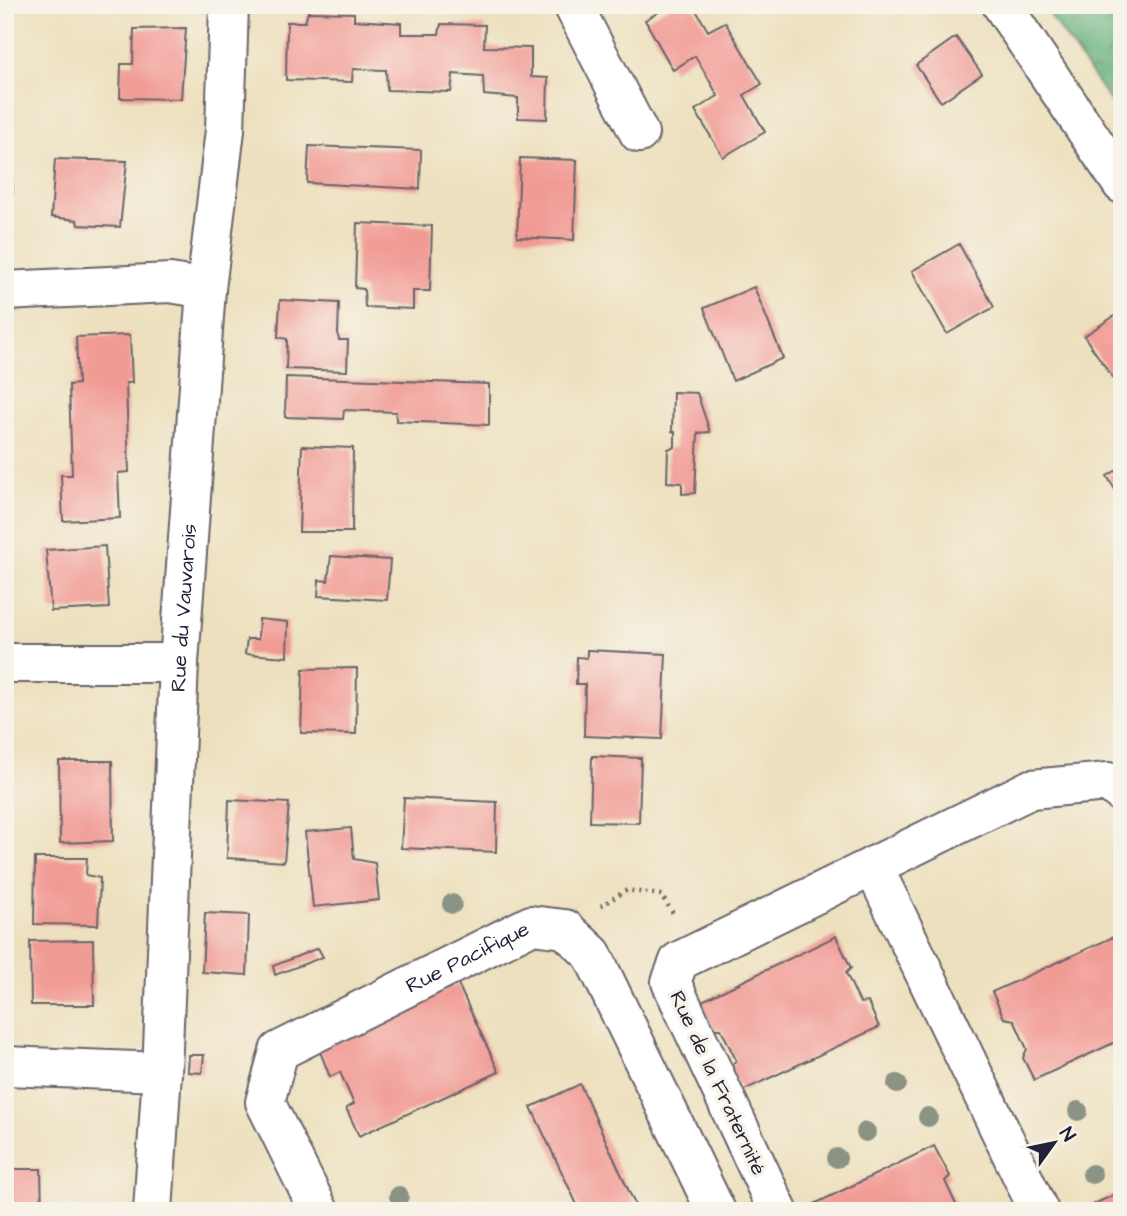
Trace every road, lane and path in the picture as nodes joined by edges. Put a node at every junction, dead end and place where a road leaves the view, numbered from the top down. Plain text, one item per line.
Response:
1 (229, 5) edge
2 (573, 5) edge
3 (1002, 5) edge
4 (639, 133) dead end
5 (1122, 184) edge
6 (206, 289) junction
7 (5, 291) edge
8 (5, 663) edge
9 (180, 663) junction
10 (1122, 793) edge
11 (873, 866) junction
12 (565, 929) junction
13 (698, 952) junction
14 (5, 1066) edge
15 (162, 1072) junction
16 (153, 1211) edge
17 (319, 1211) edge
18 (716, 1211) edge
19 (778, 1211) edge
20 (1039, 1211) edge

1 - 6 street, Rue du Vauvarois
2 - 4 street
3 - 5 street
6 - 7 street
6 - 9 street, Rue du Vauvarois
8 - 9 street
9 - 15 street, Rue du Vauvarois
10 - 11 street, Rue de la Fraternité
11 - 13 street, Rue de la Fraternité
11 - 20 street
12 - 13 path
12 - 17 street, Rue Pacifique
12 - 18 street
13 - 19 street, Rue de la Fraternité
14 - 15 street
15 - 16 street, Rue du Vauvarois

